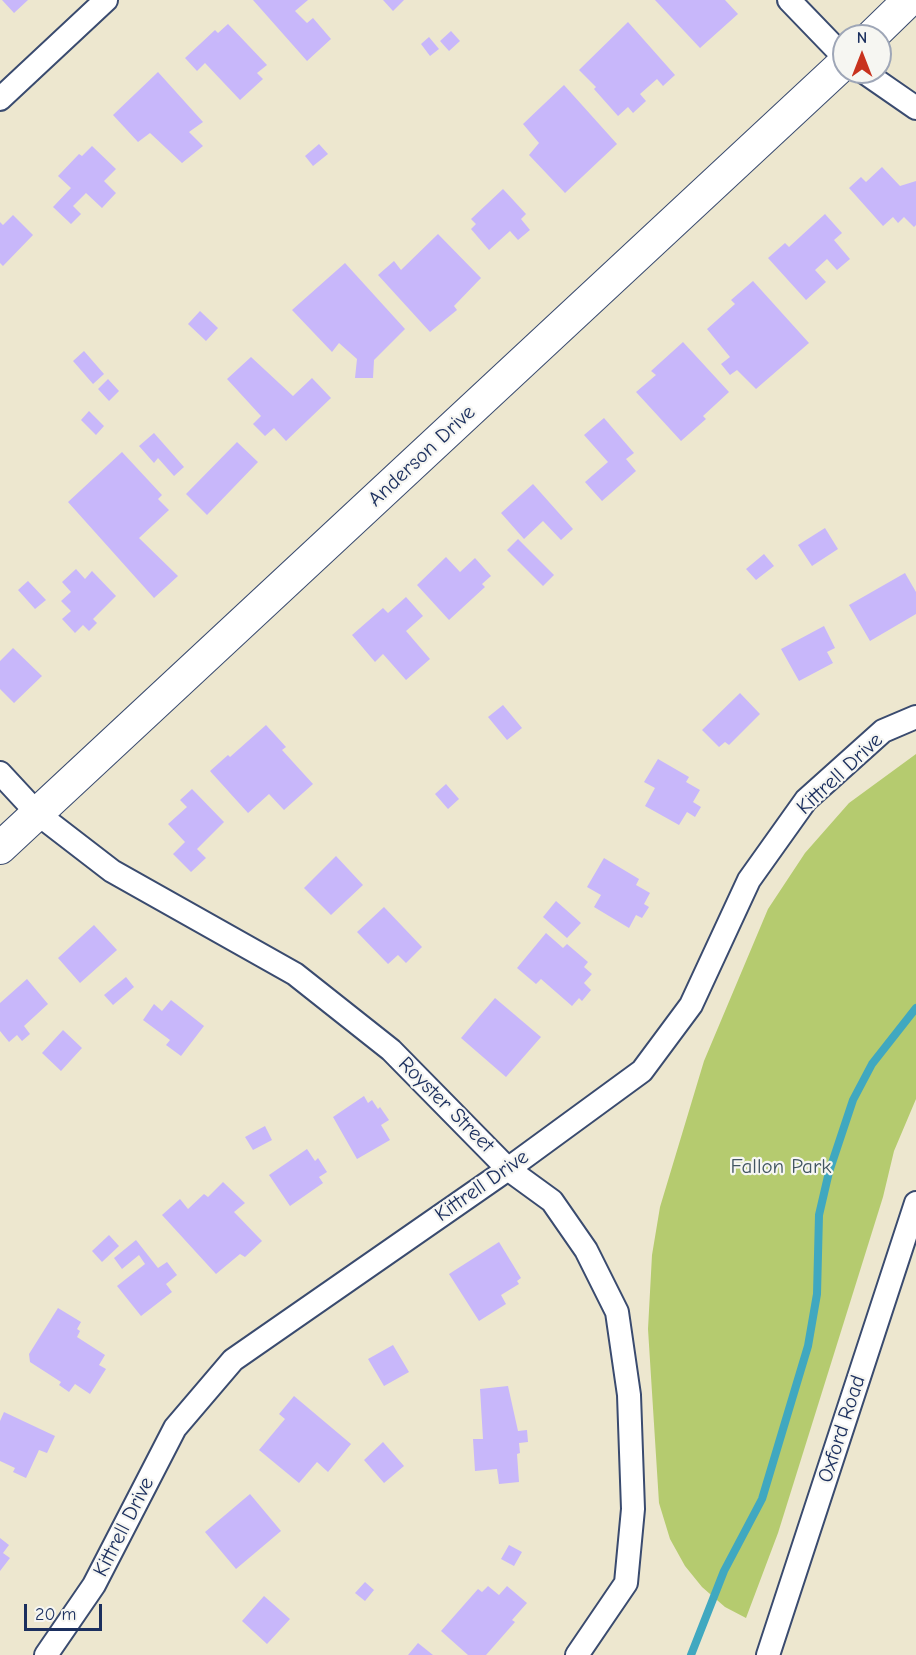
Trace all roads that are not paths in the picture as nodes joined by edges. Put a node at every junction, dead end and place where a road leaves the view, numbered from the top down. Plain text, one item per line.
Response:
1 (106, 0) edge
2 (789, 0) edge
3 (909, 0) edge
4 (884, 24) edge
5 (832, 45) edge
6 (832, 74) edge
7 (881, 84) edge
8 (0, 99) edge
9 (916, 108) edge
10 (916, 717) edge
11 (0, 773) edge
12 (38, 814) junction
13 (0, 848) edge
14 (508, 1169) junction
15 (916, 1203) edge
16 (46, 1655) edge
17 (577, 1655) edge
18 (768, 1655) edge

1 - 8 street
2 - 5 street
3 - 4 street
6 - 12 street, Anderson Drive
7 - 9 street
10 - 14 street, Kittrell Drive
11 - 12 street, Royster Street
12 - 13 street, Anderson Drive
12 - 14 street, Royster Street
14 - 16 street, Kittrell Drive
14 - 17 street, Royster Street
15 - 18 street, Oxford Road

